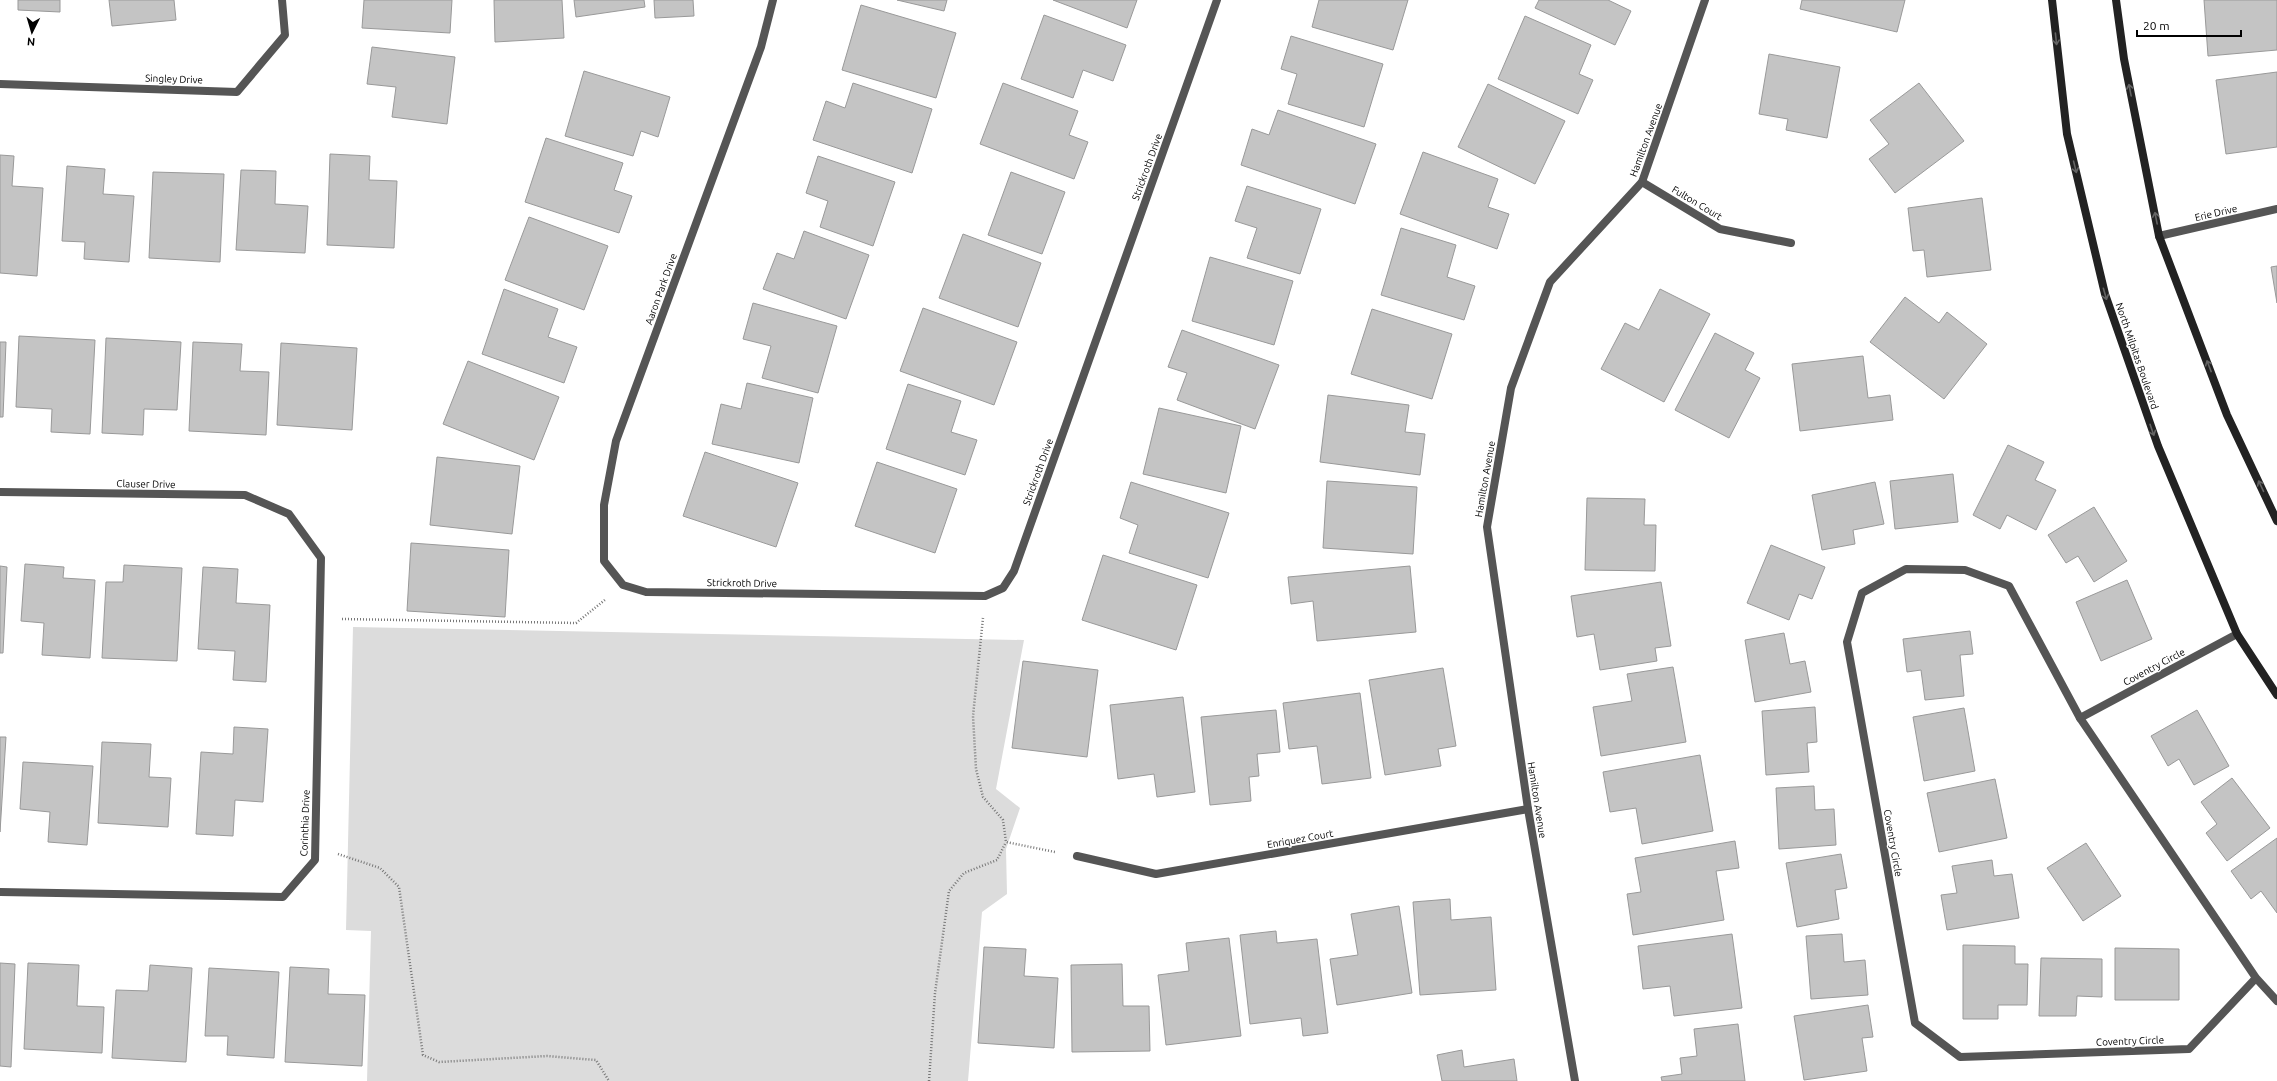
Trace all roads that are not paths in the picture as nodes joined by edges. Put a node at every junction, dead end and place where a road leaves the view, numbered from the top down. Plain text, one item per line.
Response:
1 (282, 0) edge
2 (773, 0) edge
3 (1217, 0) edge
4 (1705, 0) edge
5 (2052, 0) edge
6 (2116, 0) edge
7 (0, 84) edge
8 (1642, 182) junction
9 (2277, 209) edge
10 (2159, 236) junction
11 (1791, 242) dead end
12 (0, 492) edge
13 (289, 514) joint
14 (2277, 521) edge
15 (623, 584) joint
16 (2238, 634) junction
17 (2277, 695) edge
18 (2080, 718) junction
19 (1528, 809) junction
20 (1077, 856) road end
21 (0, 892) edge
22 (2256, 978) junction
23 (2277, 1001) edge
24 (1575, 1081) edge

1 - 7 street, Singley Drive
2 - 15 street, Aaron Park Drive
3 - 15 street, Strickroth Drive
4 - 8 street, Hamilton Avenue
5 -> 16 main road, North Milpitas Boulevard
10 -> 6 main road
8 - 11 street, Fulton Court
8 - 19 street, Hamilton Avenue
9 - 10 street, Erie Drive
14 -> 10 main road
12 - 13 street, Clauser Drive
13 - 21 street, Corinthia Drive
16 - 17 main road, North Milpitas Boulevard
16 - 18 street, Coventry Circle
18 - 22 street, Coventry Circle
18 - 22 street, Coventry Circle
19 - 20 street, Enriquez Court
19 - 24 street, Hamilton Avenue
22 - 23 street, Coventry Circle

